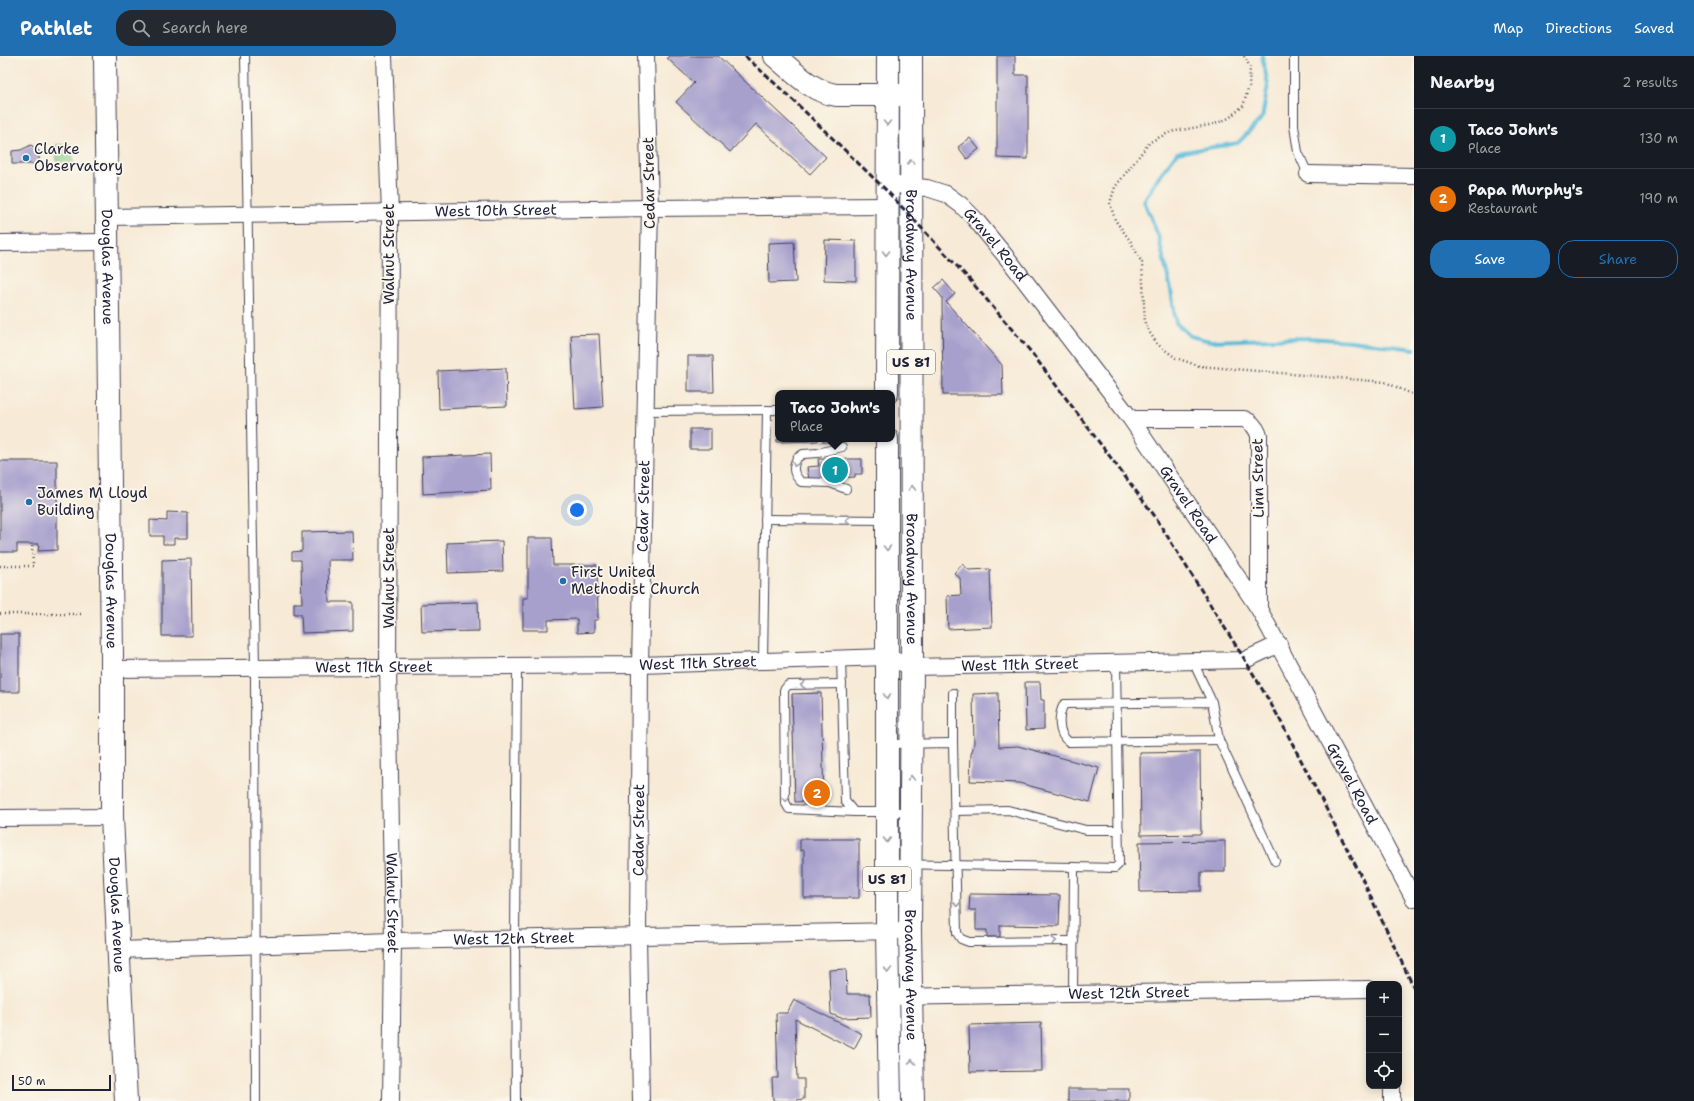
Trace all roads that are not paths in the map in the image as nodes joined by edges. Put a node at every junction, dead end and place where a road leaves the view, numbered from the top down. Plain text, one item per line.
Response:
1 (105, 56) edge
2 (245, 56) edge
3 (384, 56) edge
4 (646, 56) edge
5 (775, 56) edge
6 (888, 56) edge
7 (911, 56) edge
8 (1294, 56) edge
9 (887, 94) junction
10 (911, 95) junction
11 (1308, 174) joint
12 (1414, 176) edge
13 (887, 184) junction
14 (911, 187) junction
15 (886, 206) junction
16 (650, 208) junction
17 (390, 212) junction
18 (247, 215) junction
19 (107, 218) junction
20 (106, 242) junction
21 (0, 243) edge
22 (887, 390) edge
23 (767, 410) junction
24 (775, 410) edge
25 (646, 411) junction
26 (1130, 419) junction
27 (887, 442) edge
28 (842, 447) dead end
29 (846, 489) dead end
30 (765, 519) junction
31 (887, 520) junction
32 (1259, 609) junction
33 (1279, 644) junction
34 (887, 657) junction
35 (841, 658) junction
36 (763, 661) junction
37 (1196, 661) junction
38 (1116, 662) junction
39 (517, 665) junction
40 (640, 665) junction
41 (388, 666) junction
42 (255, 667) junction
43 (912, 667) junction
44 (112, 669) junction
45 (842, 684) junction
46 (953, 693) dead end
47 (1212, 702) junction
48 (1117, 703) junction
49 (1219, 740) junction
50 (1118, 741) junction
51 (953, 743) junction
52 (887, 744) junction
53 (911, 744) junction
54 (955, 811) junction
55 (854, 812) junction
56 (887, 812) junction
57 (911, 812) junction
58 (112, 817) junction
59 (0, 818) edge
60 (1118, 830) junction
61 (1275, 861) dead end
62 (887, 864) junction
63 (910, 864) junction
64 (956, 865) junction
65 (1074, 867) junction
66 (1414, 899) edge
67 (910, 931) junction
68 (887, 932) junction
69 (638, 936) junction
70 (515, 939) junction
71 (392, 941) junction
72 (1074, 941) junction
73 (255, 946) junction
74 (118, 950) junction
75 (1366, 989) edge
76 (1074, 994) junction
77 (889, 997) junction
78 (911, 997) junction
79 (1392, 1089) edge
80 (126, 1101) edge
81 (256, 1101) edge
82 (391, 1101) edge
83 (516, 1101) edge
84 (641, 1101) edge
85 (890, 1101) edge
86 (913, 1101) edge
87 (1392, 1101) edge

1 - 19 main road, Douglas Avenue
2 - 18 lane
3 - 17 street, Walnut Street
4 - 16 street, Cedar Street
5 - 9 main road
6 - 9 main road, Broadway Avenue / US 81
7 - 10 main road, Broadway Avenue / US 81
8 - 11 lane
9 - 10 main road
9 -> 13 main road, Broadway Avenue / US 81
14 -> 10 main road, Broadway Avenue / US 81
11 - 12 street
13 - 14 street, Gravel Road
13 - 15 main road, Broadway Avenue / US 81
14 - 26 street, Gravel Road
43 -> 14 main road, Broadway Avenue / US 81
15 - 16 street, West 10th Street
15 -> 22 main road, Broadway Avenue / US 81
16 - 17 street, West 10th Street
16 - 25 street, Cedar Street
17 - 18 street, West 10th Street
17 - 41 street, Walnut Street
18 - 19 street, West 10th Street
18 - 42 lane
19 - 20 main road, Douglas Avenue
20 - 21 street
20 - 44 main road, Douglas Avenue
23 - 24 lane
23 - 25 lane
23 - 30 lane
25 - 40 street, Cedar Street
26 - 32 street, Gravel Road
26 - 32 street, Linn Street
27 - 31 main road, Broadway Avenue / US 81
28 -> 29 lane
31 -> 30 lane
30 - 36 lane
31 -> 34 main road, Broadway Avenue / US 81
32 - 33 street, Gravel Road
33 - 37 street, West 11th Street
33 - 66 street, Gravel Road
34 - 35 street, West 11th Street
34 - 43 street, West 11th Street
34 -> 52 main road, Broadway Avenue / US 81
35 - 36 street, West 11th Street
35 - 45 lane
36 - 40 street, West 11th Street
37 - 38 street, West 11th Street
37 - 47 lane
38 - 43 street, West 11th Street
38 - 48 lane
39 - 40 street, West 11th Street
39 - 41 street, West 11th Street
39 - 70 lane
40 - 69 street, Cedar Street
41 - 42 street, West 11th Street
41 - 71 street, Walnut Street
42 - 44 street, West 11th Street
42 - 73 lane
43 - 53 main road, Broadway Avenue / US 81
44 - 58 main road, Douglas Avenue
45 - 55 lane
45 -> 55 lane
46 - 51 lane
47 - 48 lane
47 - 49 lane
48 - 50 lane
48 - 50 lane
49 - 50 lane
49 - 61 lane
50 - 60 lane
51 - 53 lane
51 - 54 lane
52 - 53 lane
52 - 56 main road, Broadway Avenue / US 81
57 -> 53 main road, Broadway Avenue / US 81
54 - 60 lane
54 - 64 lane
55 - 56 lane
56 - 57 lane
56 -> 62 main road, Broadway Avenue / US 81
57 - 63 main road, Broadway Avenue / US 81
58 - 59 street
58 - 74 main road, Douglas Avenue
60 - 65 lane
62 - 63 lane
62 - 68 main road, Broadway Avenue / US 81
63 - 64 lane
63 - 67 main road, Broadway Avenue / US 81
64 - 65 lane
64 -> 72 lane
65 - 72 lane
67 - 68 street, West 12th Street
67 - 78 main road, Broadway Avenue / US 81
68 - 69 street, West 12th Street
68 -> 77 main road, Broadway Avenue / US 81
69 - 70 street, West 12th Street
69 - 84 street, Cedar Street
70 - 71 street, West 12th Street
70 - 83 lane
71 - 73 street, West 12th Street
71 - 82 street, Walnut Street
72 - 76 lane
73 - 74 street, West 12th Street
73 - 81 lane
74 - 80 main road, Douglas Avenue
75 - 76 street, West 12th Street
76 - 78 street, West 12th Street
77 - 78 street, West 12th Street
77 - 85 main road, Broadway Avenue / US 81
86 -> 78 main road, Broadway Avenue / US 81
79 - 87 street

